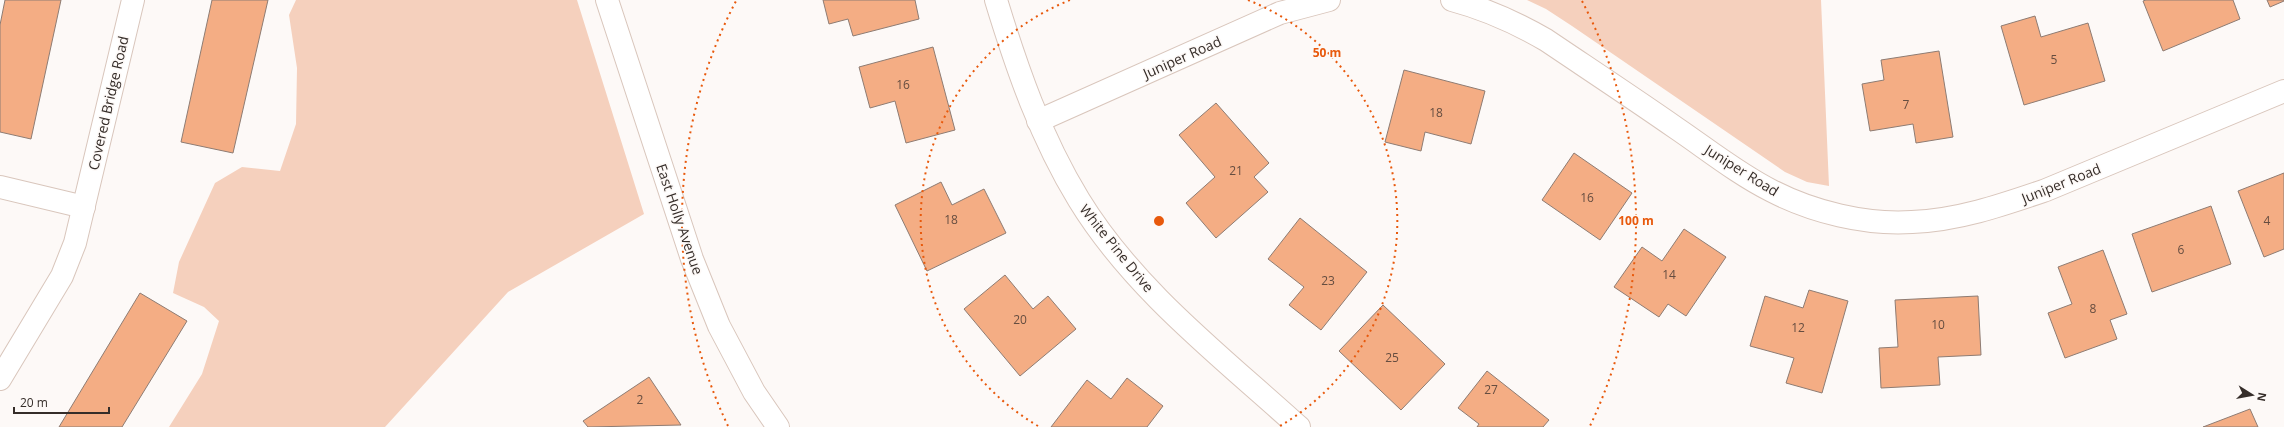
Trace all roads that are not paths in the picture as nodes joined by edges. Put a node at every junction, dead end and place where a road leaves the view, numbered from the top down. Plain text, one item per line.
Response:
1 (133, 0) edge
2 (607, 0) edge
3 (996, 0) edge
4 (1329, 0) edge
5 (1452, 0) edge
6 (2284, 91) edge
7 (1038, 121) junction
8 (0, 187) edge
9 (84, 207) junction
10 (0, 379) edge
11 (778, 427) edge
12 (1299, 427) edge

1 - 9 street, Covered Bridge Road
2 - 11 street, East Holly Avenue
3 - 7 street, White Pine Drive
4 - 7 street, Juniper Road
5 - 6 street, Juniper Road
7 - 12 street, White Pine Drive
8 - 9 street
9 - 10 street, Covered Bridge Road

